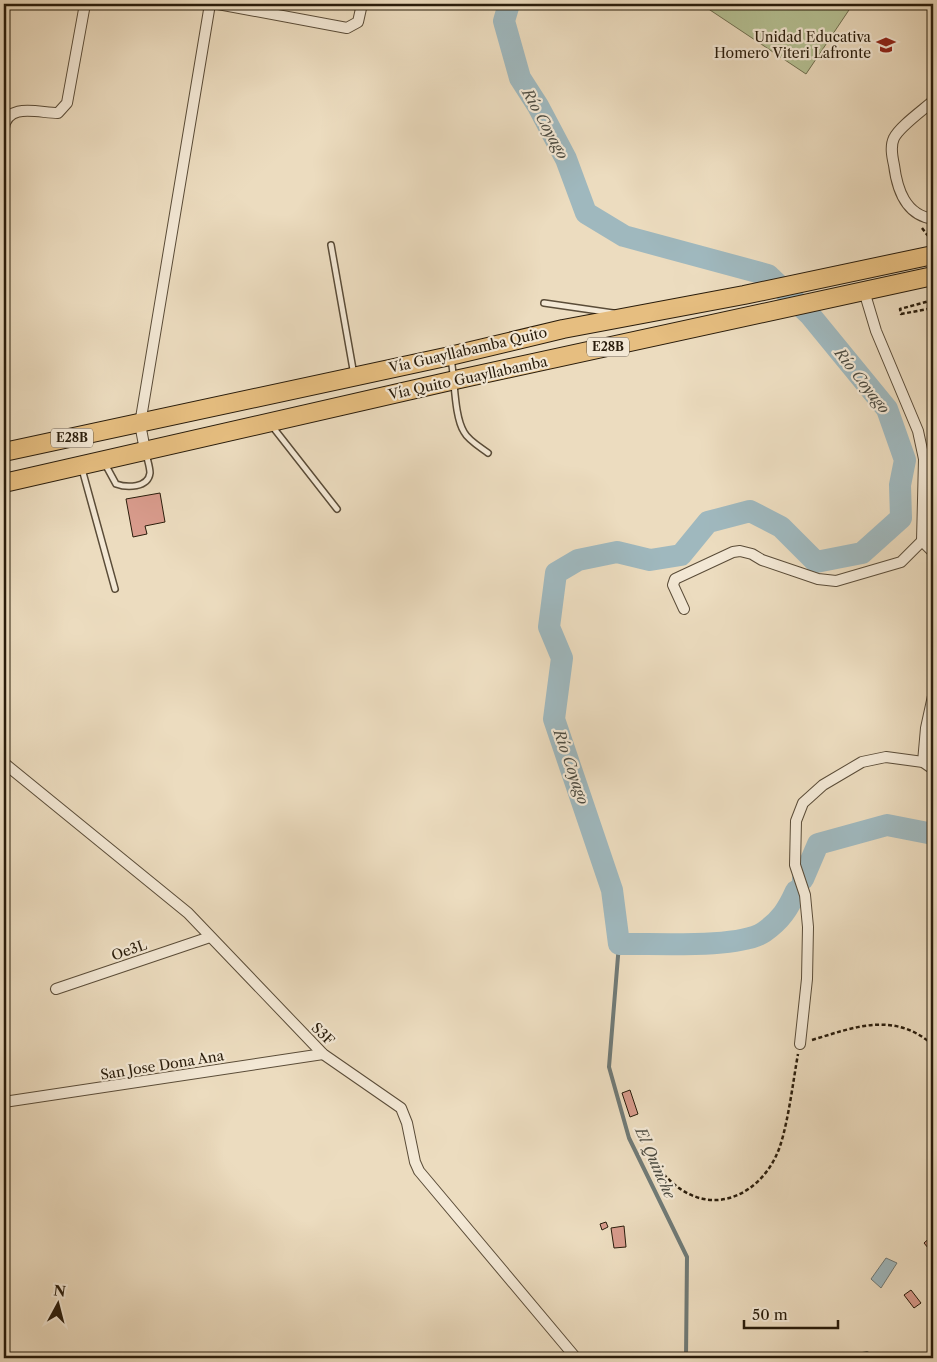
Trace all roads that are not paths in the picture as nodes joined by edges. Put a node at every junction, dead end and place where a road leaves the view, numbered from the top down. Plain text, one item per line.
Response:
1 (85, 4) edge
2 (210, 4) edge
3 (218, 4) edge
4 (362, 4) edge
5 (933, 101) edge
6 (4, 128) edge
7 (933, 210) edge
8 (929, 219) edge
9 (331, 245) dead end
10 (933, 255) edge
11 (933, 276) edge
12 (864, 291) junction
13 (544, 303) dead end
14 (634, 315) junction
15 (450, 356) junction
16 (354, 375) junction
17 (455, 380) junction
18 (268, 422) junction
19 (140, 424) junction
20 (145, 450) junction
21 (4, 452) edge
22 (488, 453) dead end
23 (103, 459) junction
24 (81, 464) junction
25 (4, 483) edge
26 (337, 509) dead end
27 (922, 541) junction
28 (933, 552) edge
29 (115, 589) dead end
30 (684, 609) dead end
31 (933, 696) edge
32 (923, 762) junction
33 (4, 763) edge
34 (933, 770) edge
35 (210, 937) junction
36 (56, 990) dead end
37 (800, 1044) road end
38 (324, 1054) junction
39 (4, 1102) edge
40 (576, 1358) edge

1 - 6 street
2 - 19 street
3 - 4 street
5 - 8 street
7 - 8 street
9 - 16 lane
10 - 14 highway, Vía Guayllabamba Quito / E28B
11 - 12 highway, Vía Quito Guayllabamba / E28B
12 - 17 highway, Vía Quito Guayllabamba / E28B
12 - 27 street
13 - 14 lane
14 - 15 highway, Vía Guayllabamba Quito / E28B
15 - 16 highway, Vía Guayllabamba Quito / E28B
15 - 17 lane
16 - 19 highway, Vía Guayllabamba Quito / E28B
17 - 18 highway, Vía Quito Guayllabamba / E28B
17 - 22 lane
18 - 20 highway, Vía Quito Guayllabamba / E28B
18 - 26 lane
19 - 20 street
19 - 21 highway, Vía Guayllabamba Quito / E28B
20 - 23 highway, Vía Quito Guayllabamba / E28B
20 - 23 lane
23 - 24 highway, Vía Quito Guayllabamba / E28B
24 - 25 highway, Vía Quito Guayllabamba / E28B
24 - 29 lane
27 - 28 street
27 - 30 street
31 - 32 street
32 - 34 street
32 - 37 street
33 - 35 street, S3F
35 - 36 street, Oe3L
35 - 38 street, S3F
38 - 39 street, San Jose Dona Ana
38 - 40 street, S3F

